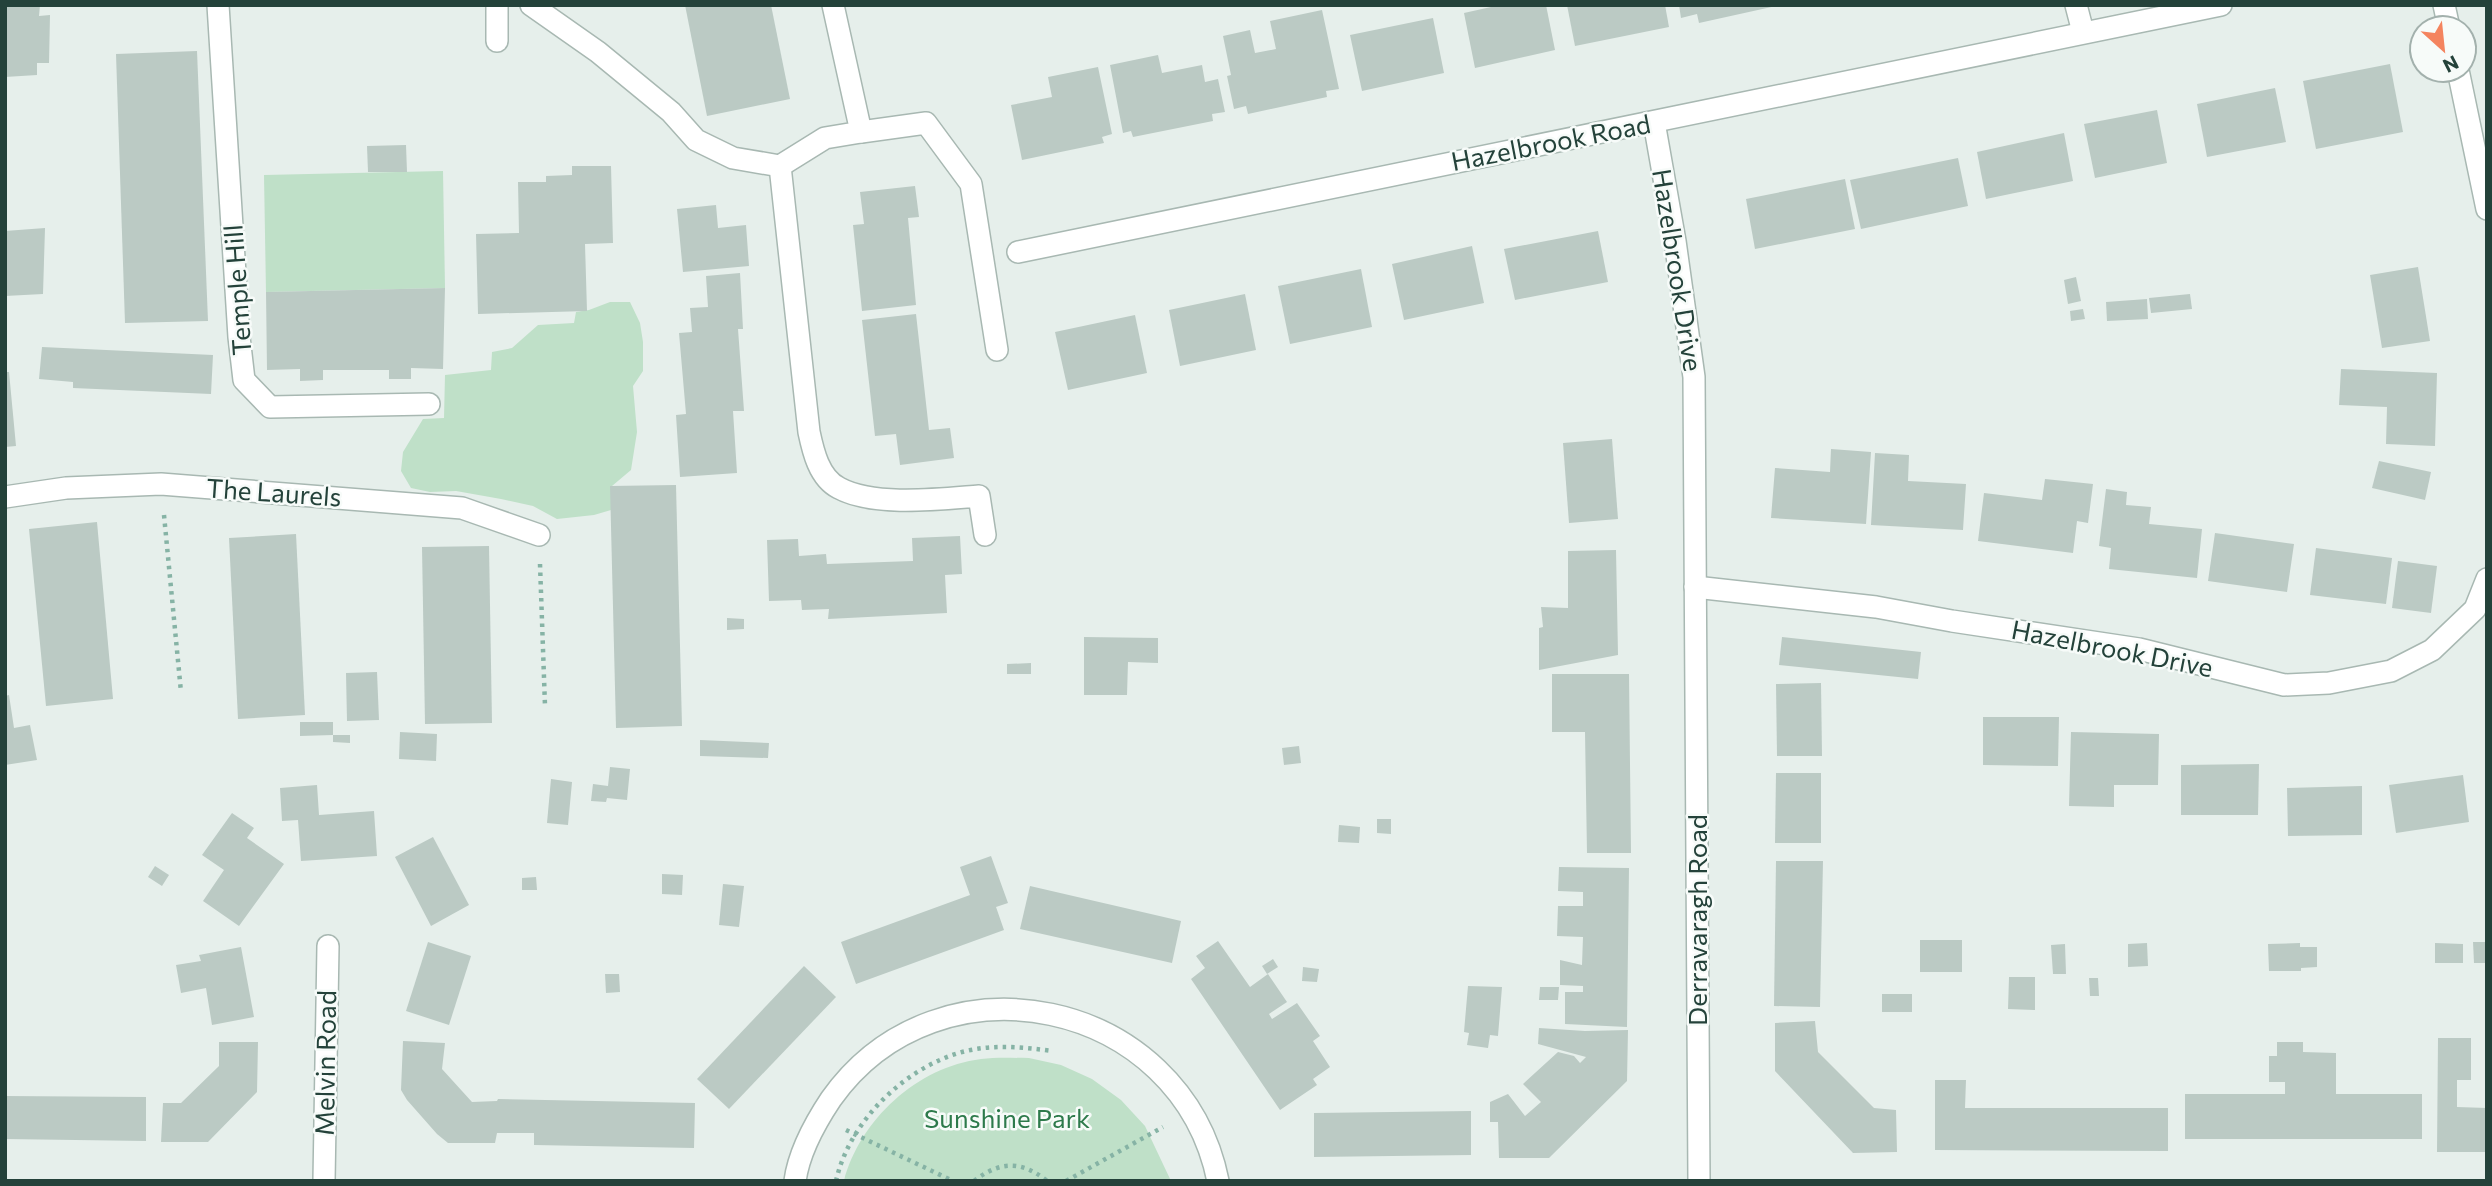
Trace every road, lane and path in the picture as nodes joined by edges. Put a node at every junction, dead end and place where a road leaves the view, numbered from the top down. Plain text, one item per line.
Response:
1 (218, 5) edge
2 (497, 5) edge
3 (531, 5) edge
4 (833, 5) edge
5 (2076, 5) edge
6 (2221, 5) edge
7 (2083, 32) junction
8 (497, 41) dead end
9 (2461, 84) edge
10 (1654, 122) junction
11 (861, 132) junction
12 (780, 166) junction
13 (2487, 209) edge
14 (1018, 253) dead end
15 (997, 350) dead end
16 (429, 404) dead end
17 (162, 484) junction
18 (5, 497) edge
19 (539, 535) joint
20 (985, 535) dead end
21 (2487, 579) edge
22 (1695, 587) junction
23 (1696, 660) joint
24 (181, 692) dead end
25 (545, 706) dead end
26 (328, 946) dead end
27 (1064, 1055) dead end
28 (818, 1118) junction
29 (1155, 1118) dead end
30 (855, 1134) junction
31 (324, 1181) edge
32 (795, 1181) edge
33 (836, 1181) edge
34 (953, 1181) edge
35 (974, 1181) edge
36 (1047, 1181) edge
37 (1066, 1181) edge
38 (1218, 1181) edge
39 (1699, 1181) edge

1 - 16 street, Temple Hill
2 - 8 street
3 - 12 street
4 - 11 street
5 - 7 street
6 - 7 street, Hazelbrook Road
7 - 10 street, Hazelbrook Road
9 - 13 street
10 - 14 street, Hazelbrook Road
10 - 22 street, Hazelbrook Drive
11 - 12 street
11 - 15 street
12 - 20 street
17 - 18 street, The Laurels
17 - 19 street, The Laurels
17 - 24 path
19 - 25 path
21 - 22 street, Hazelbrook Drive
22 - 23 street, Hazelbrook Drive
23 - 39 street, Derravaragh Road
26 - 31 street, Melvin Road
27 - 30 path
28 - 30 path
28 - 32 street
28 - 38 street
29 - 37 path
30 - 33 path
30 - 34 path
35 - 36 path

